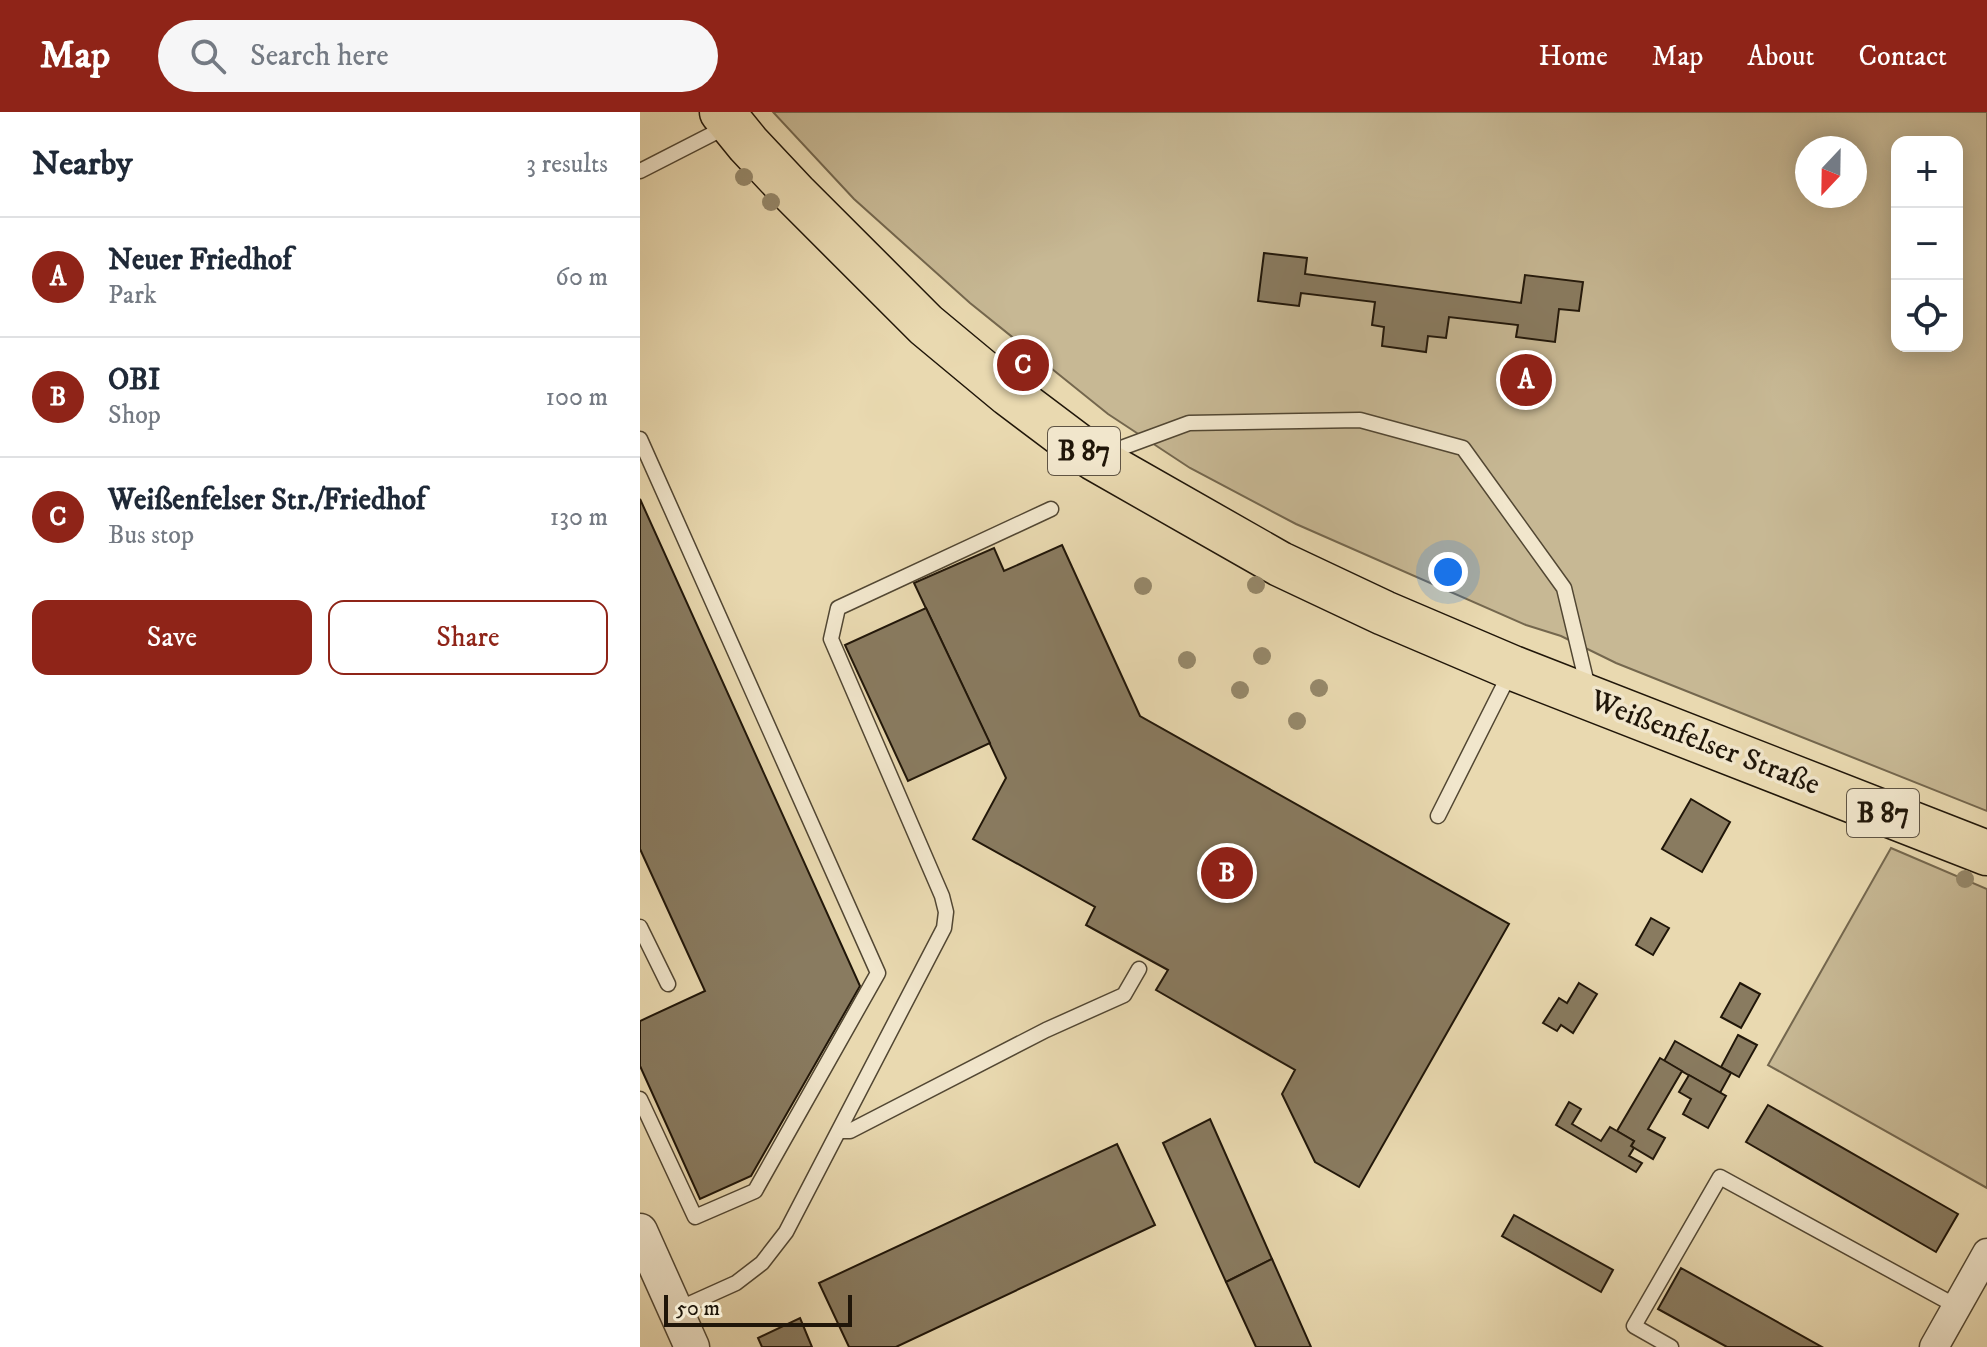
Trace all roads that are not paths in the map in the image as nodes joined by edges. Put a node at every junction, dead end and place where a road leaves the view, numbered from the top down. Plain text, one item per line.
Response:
1 (727, 118) edge
2 (640, 171) edge
3 (640, 439) edge
4 (1094, 458) junction
5 (1051, 509) dead end
6 (1513, 668) junction
7 (1590, 698) junction
8 (1438, 816) dead end
9 (1987, 853) edge
10 (640, 927) edge
11 (1139, 969) dead end
12 (668, 984) dead end
13 (640, 1099) edge
14 (840, 1131) junction
15 (640, 1231) edge
16 (1987, 1253) edge
17 (1956, 1306) junction
18 (675, 1310) junction
19 (692, 1347) edge
20 (1671, 1347) edge
21 (1934, 1347) edge

1 - 2 lane
1 - 4 main road, B 87
3 - 13 lane
4 - 6 main road, B 87
4 - 7 lane
5 - 14 lane
6 - 7 main road, Weißenfelser Straße / B 87
6 - 8 lane
7 - 9 main road, Weißenfelser Straße / B 87
10 - 12 lane
11 - 14 lane
14 - 18 lane
15 - 18 street
16 - 17 street
17 - 20 lane
17 - 21 street
18 - 19 street

